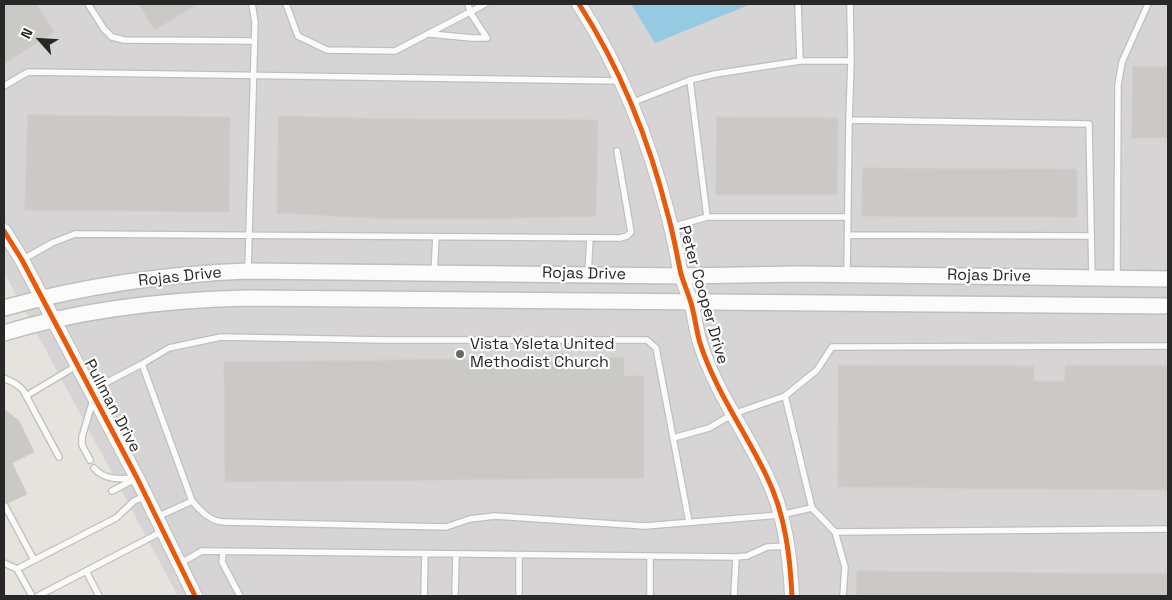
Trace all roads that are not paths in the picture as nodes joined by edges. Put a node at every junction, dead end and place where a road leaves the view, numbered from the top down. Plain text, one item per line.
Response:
1 (88, 4) edge
2 (252, 4) edge
3 (286, 4) edge
4 (468, 4) edge
5 (485, 4) edge
6 (579, 4) edge
7 (798, 4) edge
8 (850, 4) edge
9 (1148, 4) edge
10 (470, 12) junction
11 (428, 34) junction
12 (254, 42) junction
13 (800, 60) junction
14 (851, 60) junction
15 (253, 77) junction
16 (690, 80) junction
17 (621, 81) junction
18 (4, 86) edge
19 (631, 103) junction
20 (850, 120) junction
21 (616, 151) dead end
22 (707, 217) junction
23 (848, 217) junction
24 (671, 227) junction
25 (4, 232) edge
26 (249, 235) junction
27 (848, 235) junction
28 (1091, 236) junction
29 (436, 237) junction
30 (590, 238) junction
31 (22, 260) junction
32 (248, 271) junction
33 (434, 273) junction
34 (588, 274) junction
35 (847, 275) junction
36 (682, 276) junction
37 (1092, 278) junction
38 (1117, 278) junction
39 (1168, 279) edge
40 (42, 299) junction
41 (691, 302) junction
42 (1168, 306) edge
43 (4, 308) edge
44 (53, 321) junction
45 (4, 333) edge
46 (1168, 346) edge
47 (142, 364) junction
48 (76, 366) junction
49 (4, 378) edge
50 (92, 394) junction
51 (26, 396) junction
52 (785, 396) junction
53 (734, 414) junction
54 (673, 438) junction
55 (59, 457) dead end
56 (90, 460) dead end
57 (94, 468) dead end
58 (137, 478) junction
59 (112, 491) dead end
60 (145, 496) junction
61 (192, 501) junction
62 (5, 506) dead end
63 (812, 508) junction
64 (780, 515) junction
65 (156, 518) junction
66 (689, 522) junction
67 (1168, 529) edge
68 (163, 531) junction
69 (835, 532) junction
70 (787, 546) junction
71 (223, 552) junction
72 (425, 554) junction
73 (456, 554) junction
74 (519, 554) junction
75 (650, 556) junction
76 (736, 557) junction
77 (34, 560) junction
78 (4, 563) edge
79 (179, 564) junction
80 (17, 569) junction
81 (86, 571) junction
82 (32, 596) edge
83 (38, 596) edge
84 (99, 596) edge
85 (195, 596) edge
86 (240, 596) edge
87 (424, 596) edge
88 (455, 596) edge
89 (519, 596) edge
90 (650, 596) edge
91 (734, 596) edge
92 (792, 596) edge
93 (843, 596) edge

1 - 12 lane
2 - 12 lane
3 - 11 lane
4 - 10 lane
5 - 10 lane
6 - 17 street, Peter Cooper Drive
7 - 13 lane
8 - 14 lane
9 - 38 lane
10 - 11 lane
10 - 11 lane
12 - 15 lane
13 - 14 lane
13 - 16 lane
14 - 20 lane
15 - 17 lane
15 - 18 lane
15 - 26 lane
16 - 19 lane
16 - 22 lane
17 - 19 street, Peter Cooper Drive
19 - 24 street, Peter Cooper Drive
20 - 23 lane
20 - 28 lane
21 - 30 lane
22 - 23 lane
22 - 24 lane
23 - 27 lane
24 - 36 street, Peter Cooper Drive
25 - 31 street, Pullman Drive
26 - 29 lane
26 - 31 lane
26 - 32 lane
27 - 28 lane
27 - 35 lane
28 - 37 lane
29 - 30 lane
29 - 33 lane
30 - 34 lane
31 - 40 street, Pullman Drive
32 - 33 main road, Rojas Drive
32 - 40 main road, Rojas Drive
33 - 34 main road, Rojas Drive
34 - 36 main road, Rojas Drive
35 - 36 main road, Rojas Drive
35 - 37 main road, Rojas Drive
36 - 41 street, Peter Cooper Drive
37 - 38 main road, Rojas Drive
38 - 39 main road, Rojas Drive
40 - 43 main road, Rojas Drive
40 - 44 street, Pullman Drive
41 - 42 main road, Rojas Drive
41 - 44 main road, Rojas Drive
41 - 53 street, Peter Cooper Drive
44 - 45 main road, Rojas Drive
44 - 48 street, Pullman Drive
46 - 52 lane
47 - 50 lane
47 - 54 lane
47 - 61 lane
48 - 50 street, Pullman Drive
48 - 51 lane
49 - 51 lane
50 - 56 lane
50 - 58 street, Pullman Drive
51 - 55 lane
52 - 53 lane
52 - 63 lane
53 - 54 lane
53 - 64 street, Peter Cooper Drive
54 - 66 lane
57 - 58 lane
58 - 59 lane
58 - 60 street, Pullman Drive
60 - 65 street, Pullman Drive
60 - 77 lane
61 - 65 lane
61 - 66 lane
62 - 77 lane
63 - 64 lane
63 - 69 lane
64 - 66 lane
64 - 70 street, Peter Cooper Drive
65 - 68 street, Pullman Drive
67 - 69 lane
68 - 79 street, Pullman Drive
68 - 81 lane
69 - 93 lane
70 - 76 lane
70 - 92 street, Peter Cooper Drive
71 - 72 lane
71 - 79 lane
71 - 86 lane
72 - 73 lane
72 - 87 lane
73 - 74 lane
73 - 88 lane
74 - 75 lane
74 - 89 lane
75 - 76 lane
75 - 90 lane
76 - 91 lane
77 - 80 lane
78 - 80 lane
79 - 85 street, Pullman Drive
80 - 82 lane
81 - 83 lane
81 - 84 lane

